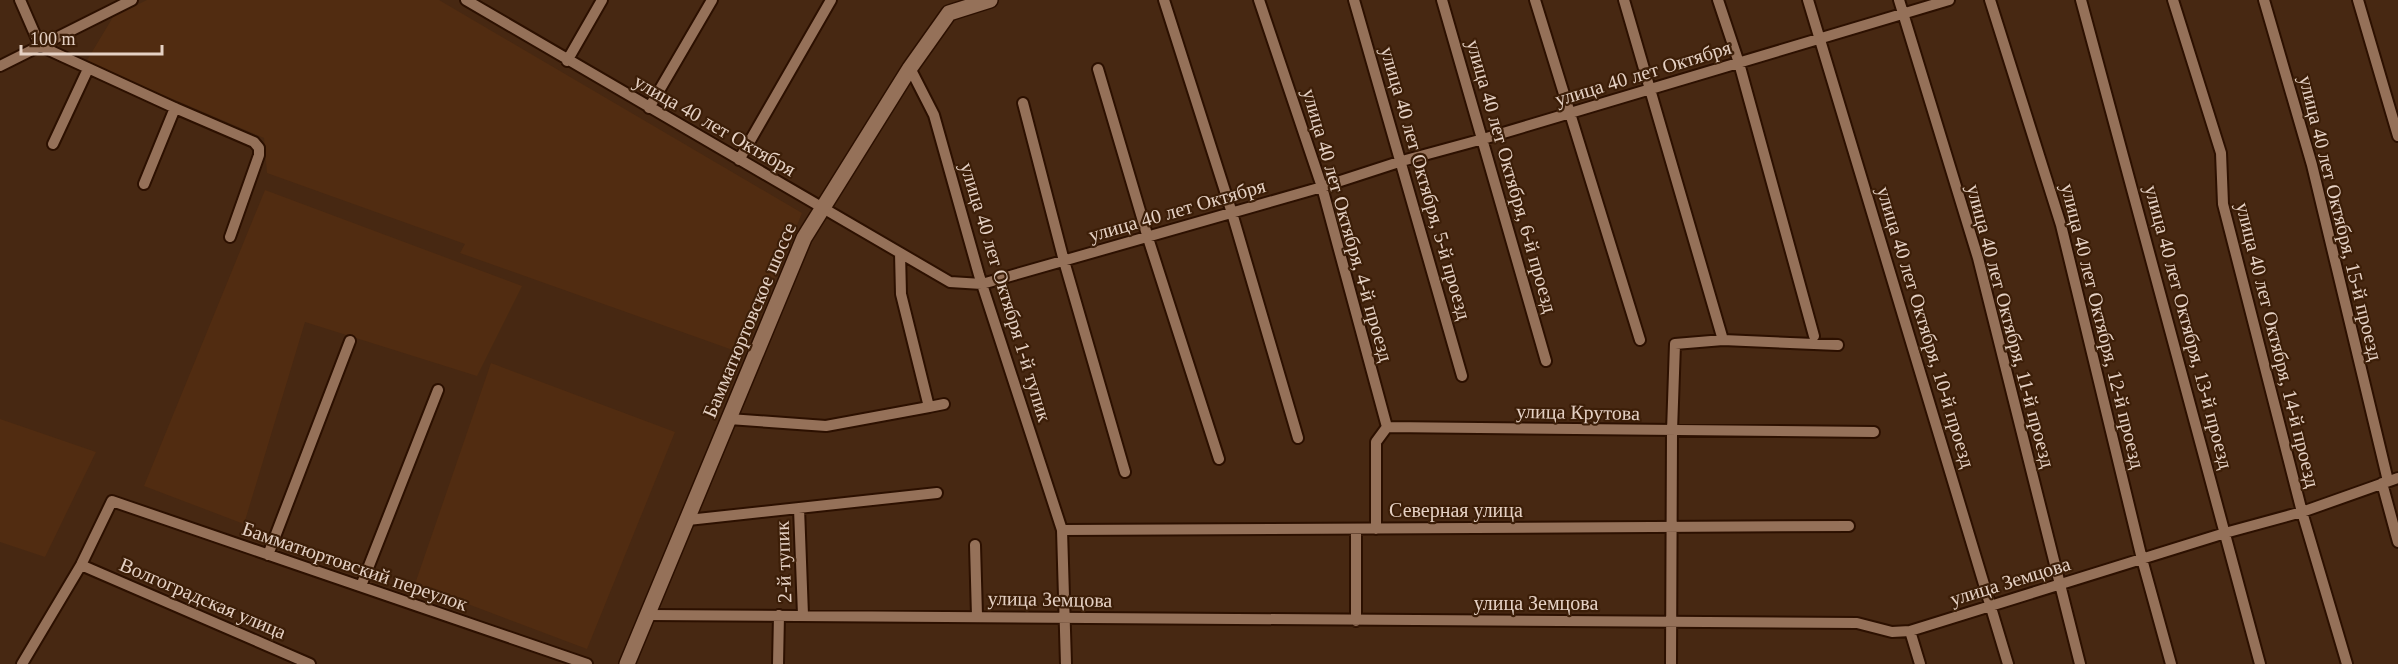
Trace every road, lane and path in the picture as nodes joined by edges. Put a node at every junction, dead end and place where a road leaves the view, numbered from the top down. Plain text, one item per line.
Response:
1 (20, 0) edge
2 (132, 0) edge
3 (466, 0) edge
4 (490, 0) edge
5 (602, 0) edge
6 (712, 0) edge
7 (831, 0) edge
8 (990, 0) edge
9 (1164, 0) edge
10 (1259, 0) edge
11 (1354, 0) edge
12 (1442, 0) edge
13 (1535, 0) edge
14 (1624, 0) edge
15 (1718, 0) edge
16 (1808, 0) edge
17 (1899, 0) edge
18 (1949, 0) edge
19 (1990, 0) edge
20 (2081, 0) edge
21 (2173, 0) edge
22 (2264, 0) edge
23 (2358, 0) edge
24 (952, 7) edge
25 (484, 11) junction
26 (1903, 14) junction
27 (1819, 39) junction
28 (40, 46) junction
29 (567, 61) junction
30 (1739, 63) junction
31 (0, 66) edge
32 (910, 68) junction
33 (88, 69) junction
34 (1098, 69) dead end
35 (1649, 90) junction
36 (1023, 103) dead end
37 (175, 108) junction
38 (649, 108) junction
39 (1572, 113) junction
40 (2398, 136) edge
41 (1483, 139) junction
42 (53, 144) dead end
43 (739, 160) junction
44 (1402, 161) junction
45 (144, 184) dead end
46 (1322, 187) junction
47 (823, 208) junction
48 (1232, 213) junction
49 (230, 237) dead end
50 (1148, 238) junction
51 (900, 253) junction
52 (1064, 261) junction
53 (982, 284) junction
54 (1814, 336) dead end
55 (1640, 340) dead end
56 (1723, 340) junction
57 (350, 341) dead end
58 (1838, 345) dead end
59 (1546, 361) dead end
60 (1462, 376) dead end
61 (438, 390) dead end
62 (944, 404) dead end
63 (929, 407) junction
64 (729, 419) junction
65 (1387, 427) junction
66 (1672, 431) junction
67 (1874, 432) dead end
68 (1298, 438) dead end
69 (1219, 459) dead end
70 (1125, 472) dead end
71 (2389, 481) edge
72 (937, 493) dead end
73 (799, 508) junction
74 (2302, 512) junction
75 (688, 520) junction
76 (1849, 526) dead end
77 (1673, 527) junction
78 (1356, 529) junction
79 (1376, 529) junction
80 (1062, 530) junction
81 (2225, 533) junction
82 (2398, 543) edge
83 (975, 545) dead end
84 (268, 555) junction
85 (2142, 558) junction
86 (81, 565) junction
87 (2059, 585) junction
88 (361, 586) junction
89 (1992, 606) junction
90 (649, 615) junction
91 (779, 615) junction
92 (803, 615) junction
93 (976, 616) junction
94 (1065, 617) junction
95 (1356, 621) junction
96 (1671, 621) junction
97 (1910, 631) junction
98 (27, 663) edge
99 (310, 664) edge
100 (587, 664) edge
101 (627, 664) edge
102 (778, 664) edge
103 (1066, 664) edge
104 (1671, 664) edge
105 (1920, 664) edge
106 (2008, 664) edge
107 (2080, 664) edge
108 (2171, 664) edge
109 (2260, 664) edge
110 (2347, 664) edge

1 - 28 street
2 - 28 street
3 - 25 street, улица 40 лет Октября
4 - 25 street
5 - 29 street
6 - 38 street
7 - 43 street
8 - 24 street
9 - 48 street
10 - 46 street, улица 40 лет Октября, 4-й проезд
11 - 44 street, улица 40 лет Октября, 5-й проезд
12 - 41 street, улица 40 лет Октября, 6-й проезд
13 - 39 street
14 - 35 street
15 - 30 street
16 - 27 street, улица 40 лет Октября, 10-й проезд
17 - 26 street, улица 40 лет Октября, 11-й проезд
18 - 26 street, улица 40 лет Октября
19 - 85 street, улица 40 лет Октября, 12-й проезд
20 - 81 street, улица 40 лет Октября, 13-й проезд
21 - 74 street, улица 40 лет Октября, 14-й проезд
22 - 71 street, улица 40 лет Октября, 15-й проезд
23 - 40 street
24 - 32 street, Бамматюртовское шоссе
25 - 29 street, улица 40 лет Октября
26 - 27 street, улица 40 лет Октября
26 - 87 street, улица 40 лет Октября, 11-й проезд
27 - 30 street, улица 40 лет Октября
27 - 89 street, улица 40 лет Октября, 10-й проезд
28 - 31 street
28 - 33 street
29 - 38 street, улица 40 лет Октября
30 - 35 street, улица 40 лет Октября
30 - 54 street
32 - 47 street, Бамматюртовское шоссе
32 - 53 street, улица 40 лет Октября 1-й тупик
33 - 37 street
33 - 42 street
34 - 50 street
35 - 39 street, улица 40 лет Октября
35 - 56 street
36 - 52 street
37 - 45 street
37 - 49 street
38 - 43 street, улица 40 лет Октября
39 - 41 street, улица 40 лет Октября
39 - 55 street
41 - 44 street, улица 40 лет Октября
41 - 59 street, улица 40 лет Октября, 6-й проезд
43 - 47 street, улица 40 лет Октября
44 - 46 street, улица 40 лет Октября
44 - 60 street, улица 40 лет Октября, 5-й проезд
46 - 48 street, улица 40 лет Октября
46 - 65 street, улица 40 лет Октября, 4-й проезд
47 - 51 street, улица 40 лет Октября
47 - 64 street, Бамматюртовское шоссе
48 - 50 street, улица 40 лет Октября
48 - 68 street
50 - 52 street, улица 40 лет Октября
50 - 69 street
51 - 53 street, улица 40 лет Октября
51 - 63 street
52 - 53 street, улица 40 лет Октября
52 - 70 street
53 - 80 street, улица 40 лет Октября 1-й тупик
56 - 58 street
56 - 66 street
57 - 84 street
61 - 88 street
62 - 63 street
63 - 64 street
64 - 75 street, Бамматюртовское шоссе
65 - 66 street, улица Крутова
65 - 79 street
66 - 67 street, улица Крутова
66 - 77 street
71 - 74 street, улица Земцова
71 - 82 street, улица 40 лет Октября, 15-й проезд
72 - 73 street
73 - 75 street
73 - 92 street, 2-й тупик
74 - 81 street, улица Земцова
74 - 110 street, улица 40 лет Октября, 14-й проезд
75 - 90 street, Бамматюртовское шоссе
76 - 77 street, Северная улица
77 - 79 street, Северная улица
77 - 96 street
78 - 79 street, Северная улица
78 - 80 street, Северная улица
78 - 95 street
80 - 94 street, улица 40 лет Октября 1-й тупик
81 - 85 street, улица Земцова
81 - 109 street, улица 40 лет Октября, 13-й проезд
83 - 93 street
84 - 86 street, Бамматюртовский переулок
84 - 88 street, Бамматюртовский переулок
85 - 87 street, улица Земцова
85 - 108 street, улица 40 лет Октября, 12-й проезд
86 - 98 street
86 - 99 street, Волгоградская улица
87 - 89 street, улица Земцова
87 - 107 street, улица 40 лет Октября, 11-й проезд
88 - 100 street, Бамматюртовский переулок
89 - 97 street, улица Земцова
89 - 106 street, улица 40 лет Октября, 10-й проезд
90 - 91 street, улица Земцова
90 - 101 street, Бамматюртовское шоссе
91 - 92 street, улица Земцова
91 - 102 street
92 - 93 street, улица Земцова
93 - 94 street, улица Земцова
94 - 95 street, улица Земцова
94 - 103 street, улица 40 лет Октября 1-й тупик
95 - 96 street, улица Земцова
96 - 97 street, улица Земцова
96 - 104 street
97 - 105 street

